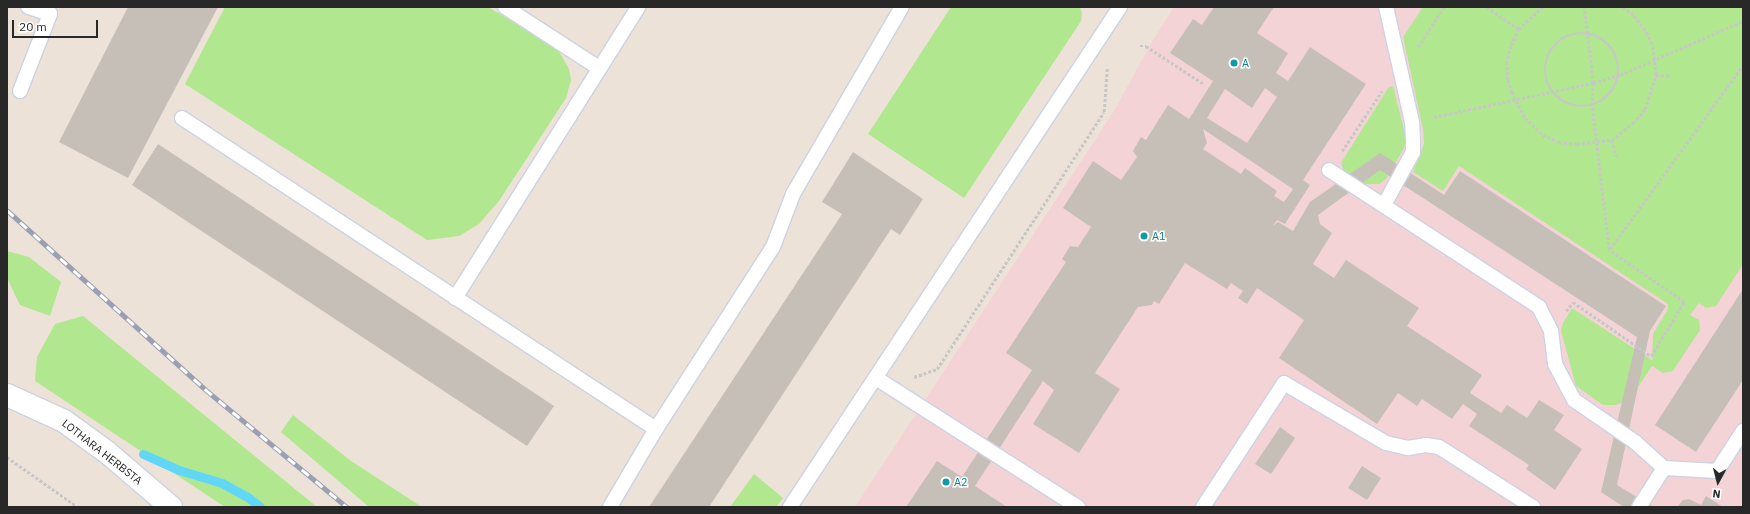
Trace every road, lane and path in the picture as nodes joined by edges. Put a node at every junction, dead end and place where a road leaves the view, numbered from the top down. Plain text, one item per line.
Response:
1 (28, 7) edge
2 (505, 7) edge
3 (638, 7) edge
4 (902, 7) edge
5 (1120, 7) edge
6 (1386, 7) edge
7 (1487, 7) edge
8 (1543, 7) edge
9 (1584, 7) edge
10 (1622, 7) edge
11 (1743, 21) edge
12 (1519, 29) junction
13 (1587, 33) junction
14 (1140, 46) dead end
15 (1655, 59) junction
16 (1108, 60) dead end
17 (1743, 65) edge
18 (599, 68) junction
19 (1620, 75) junction
20 (1656, 75) junction
21 (1670, 76) dead end
22 (1593, 83) junction
23 (1204, 84) dead end
24 (20, 91) dead end
25 (1551, 91) junction
26 (1516, 99) junction
27 (1592, 106) junction
28 (182, 118) dead end
29 (1412, 122) junction
30 (1612, 140) junction
31 (1596, 144) junction
32 (1618, 156) dead end
33 (1329, 170) dead end
34 (1384, 205) junction
35 (1609, 250) junction
36 (456, 298) junction
37 (1573, 302) dead end
38 (876, 378) junction
39 (7, 395) edge
40 (902, 395) junction
41 (656, 428) junction
42 (1743, 431) edge
43 (7, 456) edge
44 (1664, 468) junction
45 (78, 507) edge
46 (171, 507) edge
47 (610, 507) edge
48 (790, 507) edge
49 (1078, 507) edge
50 (1203, 507) edge
51 (1533, 507) edge
52 (1639, 507) edge

1 - 24 lane
2 - 18 lane
3 - 18 lane
4 - 41 lane
5 - 38 lane
6 - 29 lane
7 - 12 path
8 - 12 path
9 - 13 path
10 - 15 path
11 - 15 path
12 - 26 path
13 - 19 path
13 - 22 path
13 - 25 path
14 - 23 path
15 - 19 path
15 - 20 path
16 - 40 path
17 - 35 path
18 - 36 lane
19 - 22 path
19 - 27 path
20 - 21 path
20 - 30 path
22 - 25 path
22 - 27 path
25 - 26 path
25 - 27 path
26 - 29 path
26 - 31 path
27 - 31 path
28 - 36 lane
29 - 34 lane
30 - 31 path
30 - 32 path
31 - 35 path
33 - 34 lane
34 - 44 lane
35 - 37 path
36 - 41 lane
38 - 40 lane
38 - 48 lane
39 - 46 street, LOTHARA HERBSTA
40 - 49 lane
41 - 47 lane
42 - 44 lane
43 - 45 path
44 - 52 lane
50 - 51 lane

